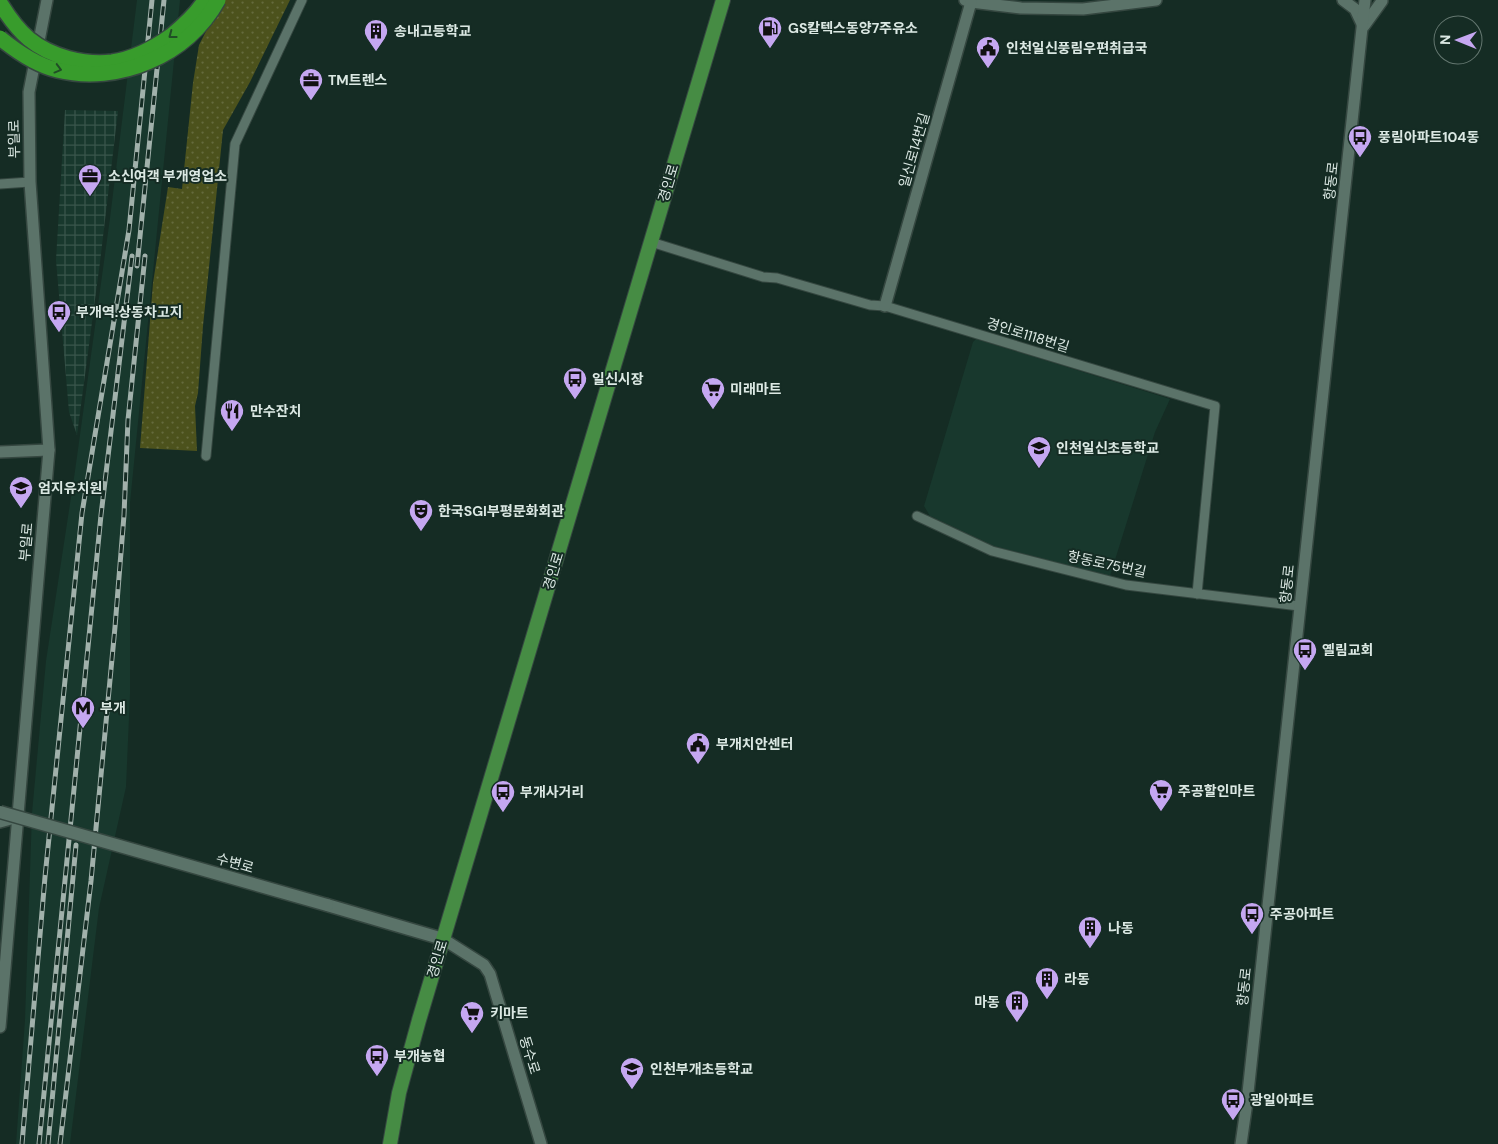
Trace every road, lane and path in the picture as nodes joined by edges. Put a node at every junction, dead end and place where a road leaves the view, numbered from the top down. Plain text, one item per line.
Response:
1 (47, 0) edge
2 (205, 0) edge
3 (218, 0) edge
4 (302, 0) edge
5 (723, 0) edge
6 (1156, 0) edge
7 (1343, 0) edge
8 (1366, 0) edge
9 (1371, 0) edge
10 (1383, 0) edge
11 (968, 1) edge
12 (0, 3) edge
13 (1364, 27) junction
14 (0, 38) edge
15 (30, 182) junction
16 (0, 184) edge
17 (651, 242) junction
18 (885, 306) junction
19 (49, 450) junction
20 (0, 452) edge
21 (206, 456) dead end
22 (917, 516) dead end
23 (1197, 594) junction
24 (1299, 606) junction
25 (0, 804) edge
26 (0, 812) edge
27 (18, 817) junction
28 (0, 822) edge
29 (443, 940) junction
30 (3, 962) edge
31 (0, 1027) edge
32 (390, 1144) edge
33 (541, 1144) edge
34 (1241, 1144) edge

1 - 15 street, 부일로
2 -> 12 highway, bridge
14 -> 3 highway, bridge
4 - 21 street
5 - 17 main road, 경인로
6 - 11 street
7 - 13 street
8 - 13 street, 항동로
9 - 10 street
10 - 13 street, 항동로
11 - 18 street, 일신로14번길
13 - 24 street, 항동로
15 - 16 street
15 - 19 street, 부일로
17 - 18 street, 경인로1118번길
17 - 29 main road, 경인로
18 - 23 street, 경인로1118번길
19 - 20 street
19 - 27 street, 부일로
22 - 23 street, 항동로75번길
23 - 24 street, 항동로75번길
24 - 34 street, 항동로
25 - 27 street
26 - 29 main road, 수변로, bridge
27 - 28 street
27 - 30 street, 부일로
29 - 32 main road, 경인로
29 - 33 street, 동수로
30 - 31 street, 부일로

